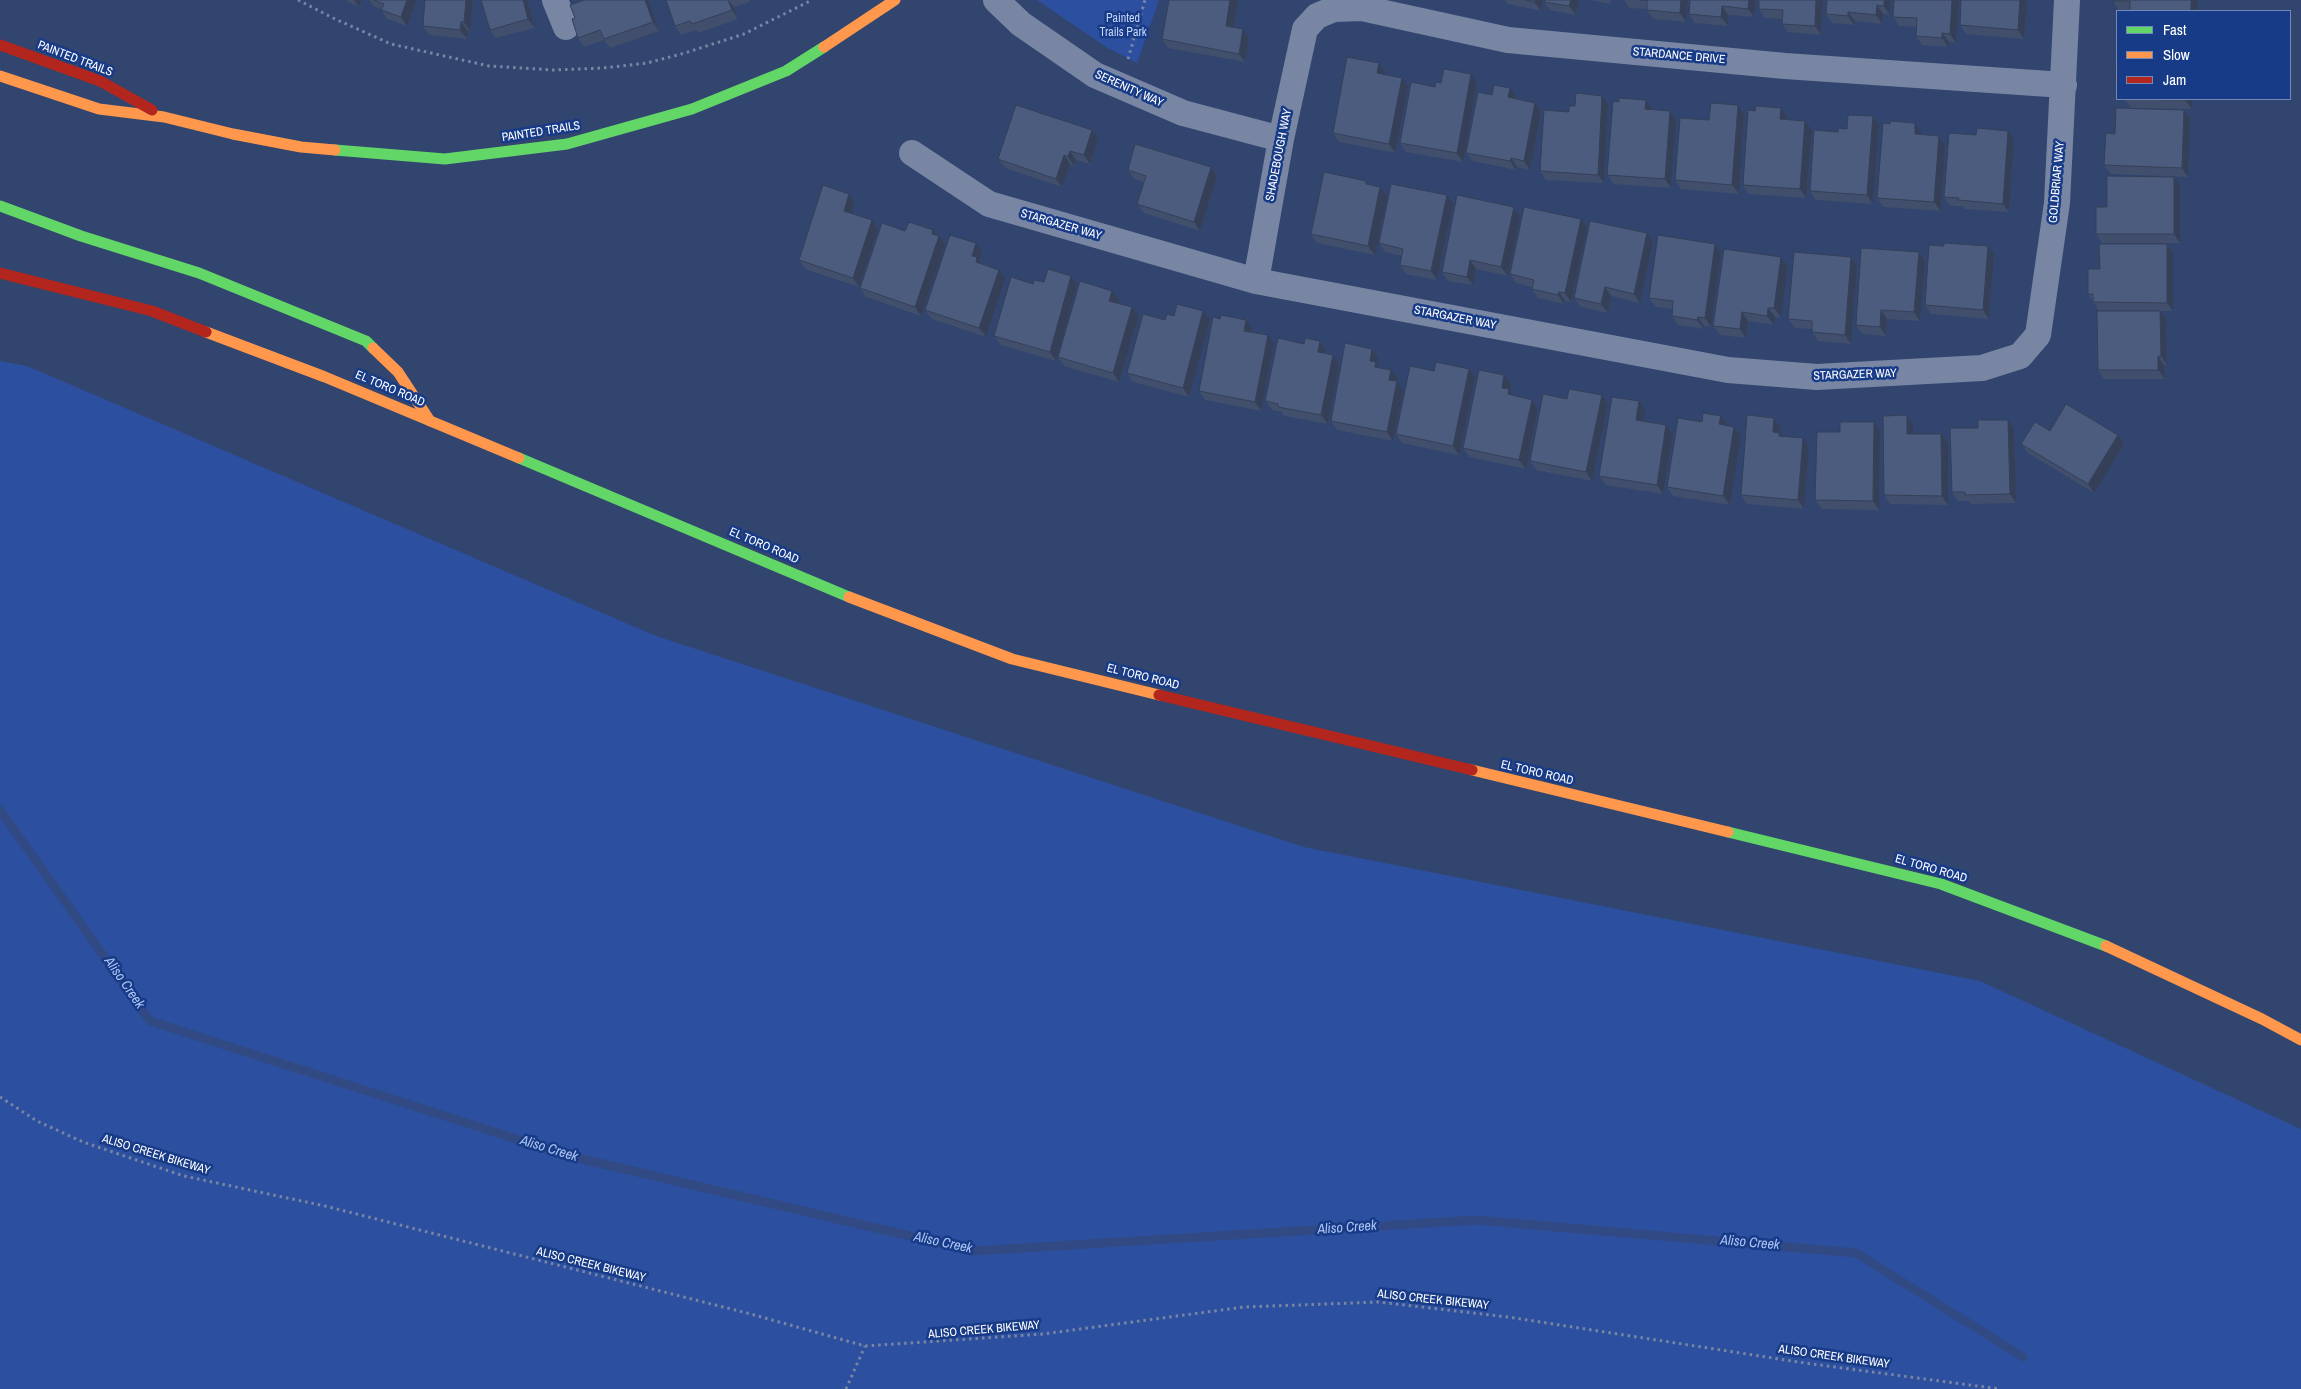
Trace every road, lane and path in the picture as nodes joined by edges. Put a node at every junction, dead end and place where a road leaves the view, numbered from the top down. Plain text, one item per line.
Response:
1 (555, 0) edge
2 (895, 0) edge
3 (996, 0) edge
4 (1146, 0) edge
5 (2067, 0) edge
6 (566, 27) dead end
7 (1305, 29) joint
8 (0, 45) edge
9 (0, 76) edge
10 (2064, 85) junction
11 (1120, 86) junction
12 (164, 116) junction
13 (1281, 139) junction
14 (912, 153) dead end
15 (0, 206) edge
16 (0, 273) edge
17 (1256, 281) junction
18 (2020, 356) joint
19 (430, 421) junction
20 (2301, 1040) edge
21 (0, 1097) edge
22 (865, 1346) junction
23 (846, 1389) edge
24 (2000, 1389) edge

1 - 6 street
2 - 12 main road, PAINTED TRAILS
3 - 11 street, SERENITY WAY
4 - 11 path
5 - 10 street, GOLDBRIAR WAY
7 - 10 street, STARDANCE DRIVE
7 - 13 street, SHADEBOUGH WAY
8 - 12 main road, PAINTED TRAILS
9 - 12 main road, PAINTED TRAILS
10 - 18 street, GOLDBRIAR WAY
11 - 13 street, SERENITY WAY
13 - 17 street, SHADEBOUGH WAY
14 - 17 street, STARGAZER WAY
15 - 19 main road
16 - 19 main road, EL TORO ROAD
17 - 18 street, STARGAZER WAY
19 - 20 main road, EL TORO ROAD
21 - 22 path, ALISO CREEK BIKEWAY
22 - 23 path
22 - 24 path, ALISO CREEK BIKEWAY

